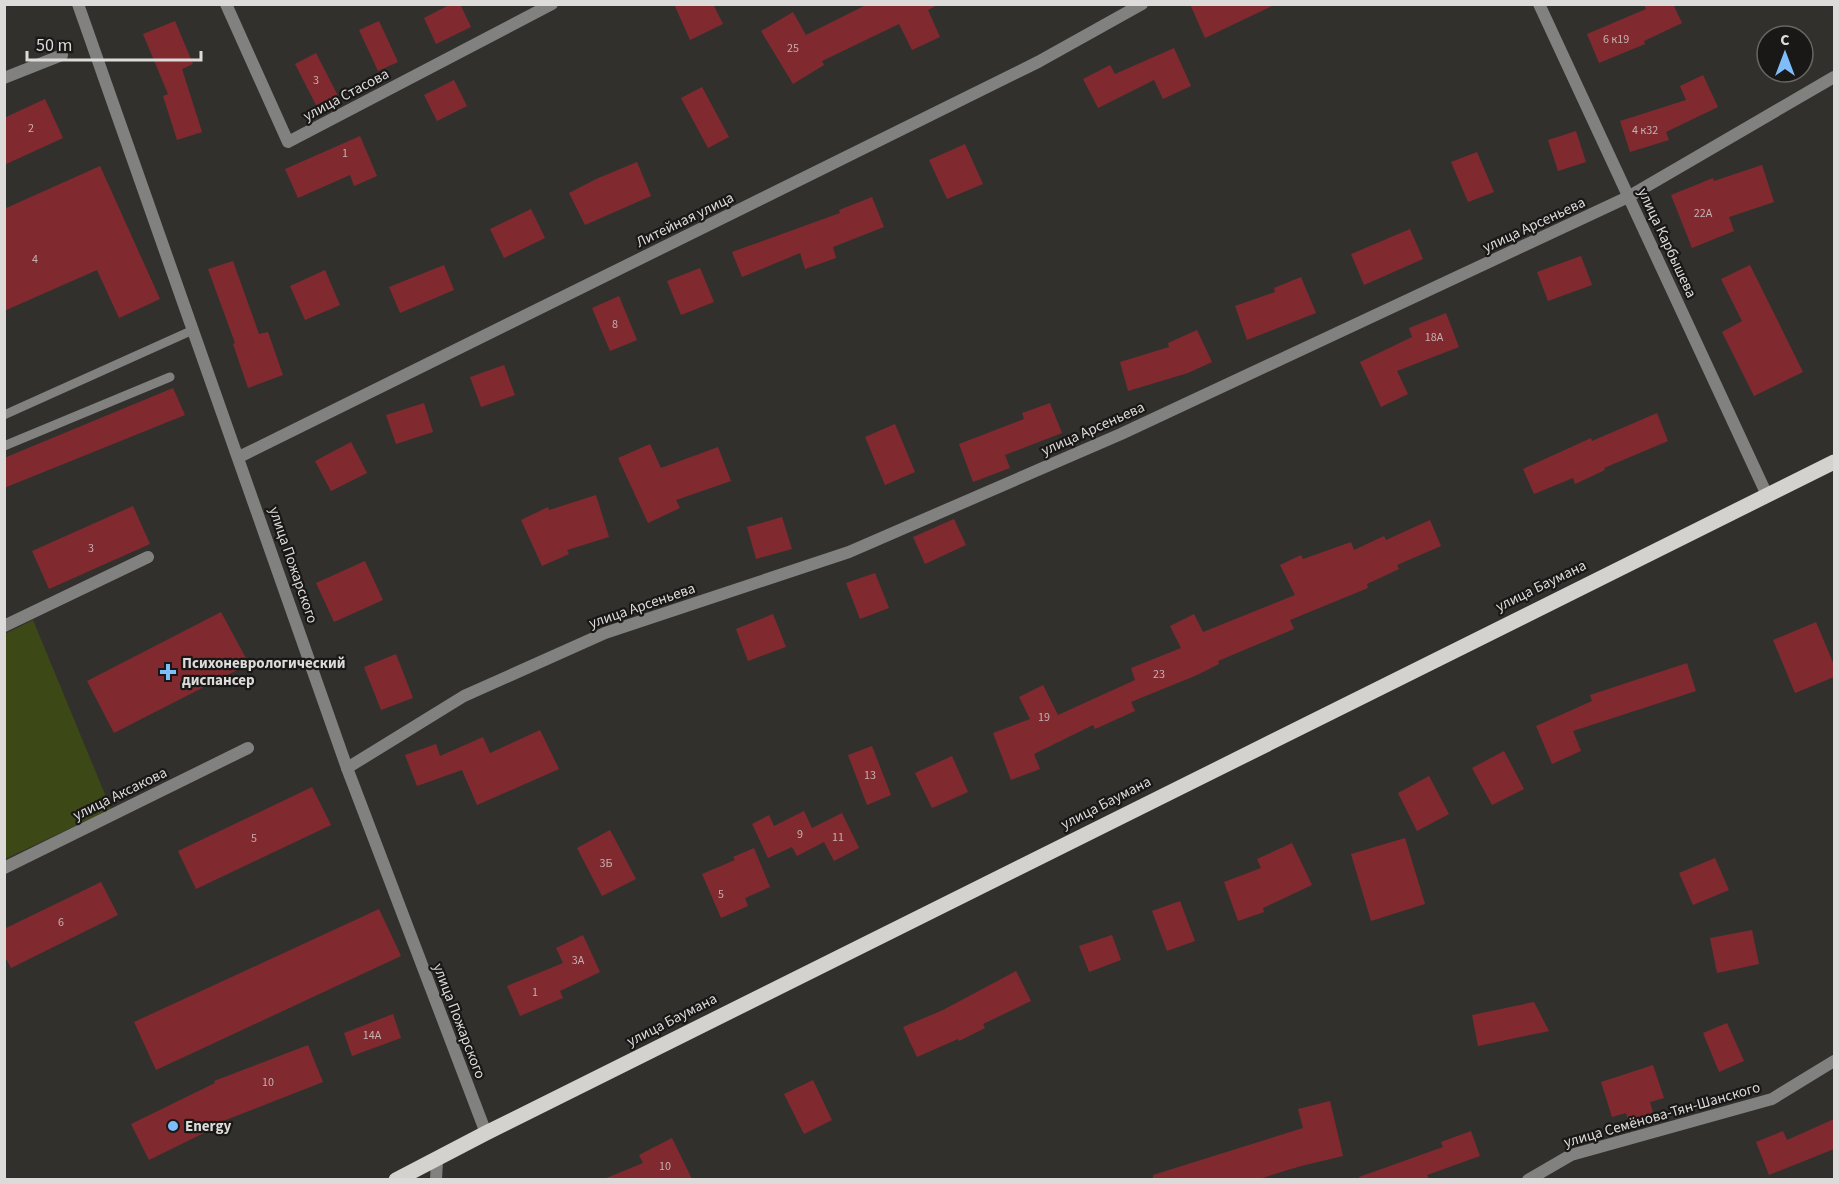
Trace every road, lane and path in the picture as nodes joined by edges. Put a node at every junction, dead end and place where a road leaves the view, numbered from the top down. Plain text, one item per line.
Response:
1 (78, 4) edge
2 (226, 4) edge
3 (552, 4) edge
4 (1142, 4) edge
5 (1539, 4) edge
6 (62, 55) dead end
7 (1834, 77) edge
8 (4, 78) edge
9 (1629, 197) junction
10 (193, 330) junction
11 (170, 377) dead end
12 (4, 414) edge
13 (4, 446) edge
14 (239, 457) junction
15 (1834, 462) edge
16 (1767, 495) junction
17 (148, 557) dead end
18 (4, 626) edge
19 (248, 748) dead end
20 (347, 768) junction
21 (4, 868) edge
22 (1834, 1061) edge
23 (486, 1132) junction
24 (437, 1160) junction
25 (396, 1179) edge
26 (436, 1179) edge
27 (1528, 1179) edge

1 - 10 street, улица Пожарского
2 - 3 street, улица Стасова
4 - 14 street, Литейная улица
5 - 9 street, улица Карбышева
6 - 8 street
7 - 9 street, улица Арсеньева
9 - 16 street, улица Карбышева
9 - 20 street, улица Арсеньева
10 - 12 lane
10 - 14 street, улица Пожарского
11 - 13 lane
14 - 20 street, улица Пожарского
15 - 16 main road, улица Баумана
16 - 23 main road, улица Баумана
17 - 18 street
19 - 21 street, улица Аксакова
20 - 23 street, улица Пожарского
22 - 27 street, улица Семёнова-Тян-Шанского
23 - 24 main road, улица Баумана
24 - 25 main road, улица Баумана
24 - 26 street

